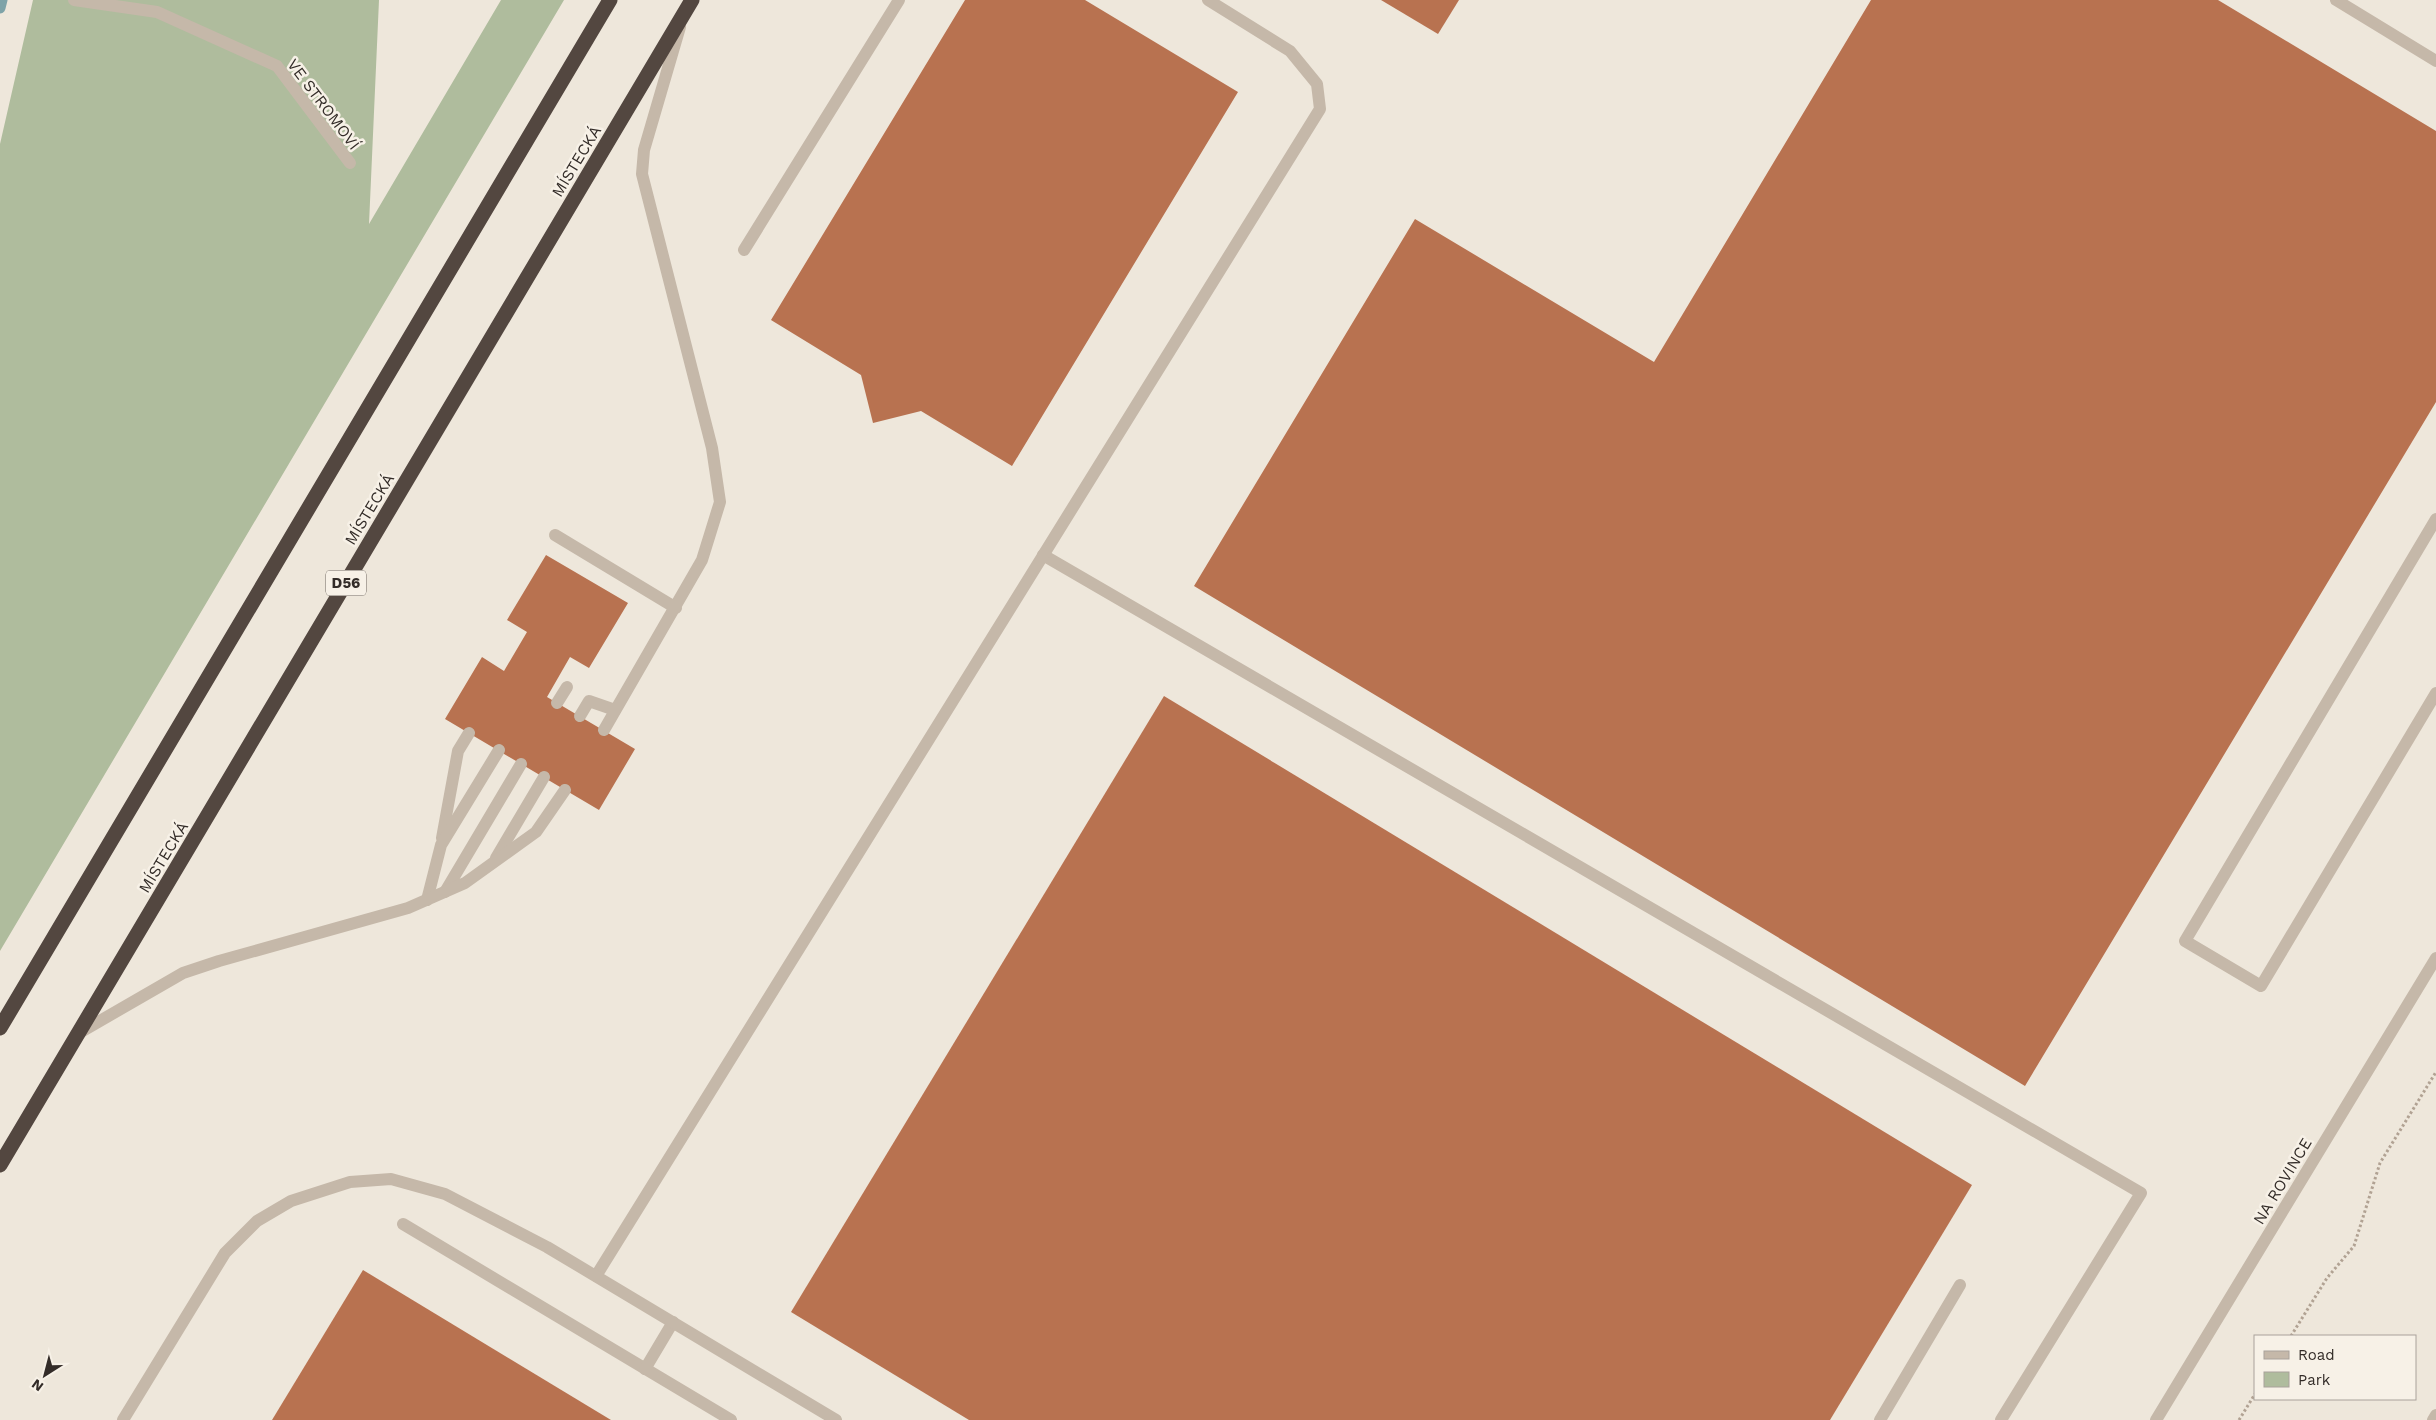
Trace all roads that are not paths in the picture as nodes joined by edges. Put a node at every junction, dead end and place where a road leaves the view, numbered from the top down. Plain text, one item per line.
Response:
1 (74, 0) edge
2 (610, 0) edge
3 (692, 0) edge
4 (900, 0) edge
5 (1208, 0) edge
6 (2336, 0) edge
7 (684, 14) junction
8 (2436, 61) edge
9 (350, 163) dead end
10 (744, 250) dead end
11 (2436, 520) edge
12 (556, 534) dead end
13 (1043, 555) junction
14 (676, 608) junction
15 (567, 687) dead end
16 (2436, 692) edge
17 (557, 703) dead end
18 (615, 710) junction
19 (580, 716) dead end
20 (604, 730) dead end
21 (469, 733) dead end
22 (499, 750) dead end
23 (520, 764) dead end
24 (544, 777) dead end
25 (565, 790) dead end
26 (441, 845) junction
27 (494, 862) junction
28 (445, 892) junction
29 (427, 900) junction
30 (2436, 958) edge
31 (0, 1028) edge
32 (78, 1033) junction
33 (0, 1165) edge
34 (403, 1224) dead end
35 (596, 1276) junction
36 (1960, 1285) dead end
37 (673, 1322) junction
38 (645, 1368) junction
39 (2436, 1415) edge
40 (123, 1420) edge
41 (731, 1420) edge
42 (836, 1420) edge
43 (1880, 1420) edge
44 (2001, 1420) edge
45 (2156, 1420) edge
46 (2433, 1420) edge

1 - 9 street, VE STROMOVÍ
2 - 31 highway
3 - 7 highway, MÍSTECKÁ / D56
4 - 10 street
5 - 13 street
6 - 8 street
7 - 14 street
7 - 32 highway, MÍSTECKÁ / D56
11 - 16 street
12 - 14 street
13 - 35 street
13 - 44 street
14 - 18 street
15 - 17 street
18 - 19 street
18 - 20 street
21 - 26 street
22 - 26 street
23 - 28 street
24 - 27 street
25 - 27 street
26 - 29 street
27 - 28 street
28 - 29 street
29 - 32 street
30 - 45 street, NA ROVINCE
32 - 33 highway, MÍSTECKÁ / D56
34 - 38 street
35 - 37 street
35 - 40 street
36 - 43 street
37 - 38 street
37 - 42 street
38 - 41 street
39 - 46 street

